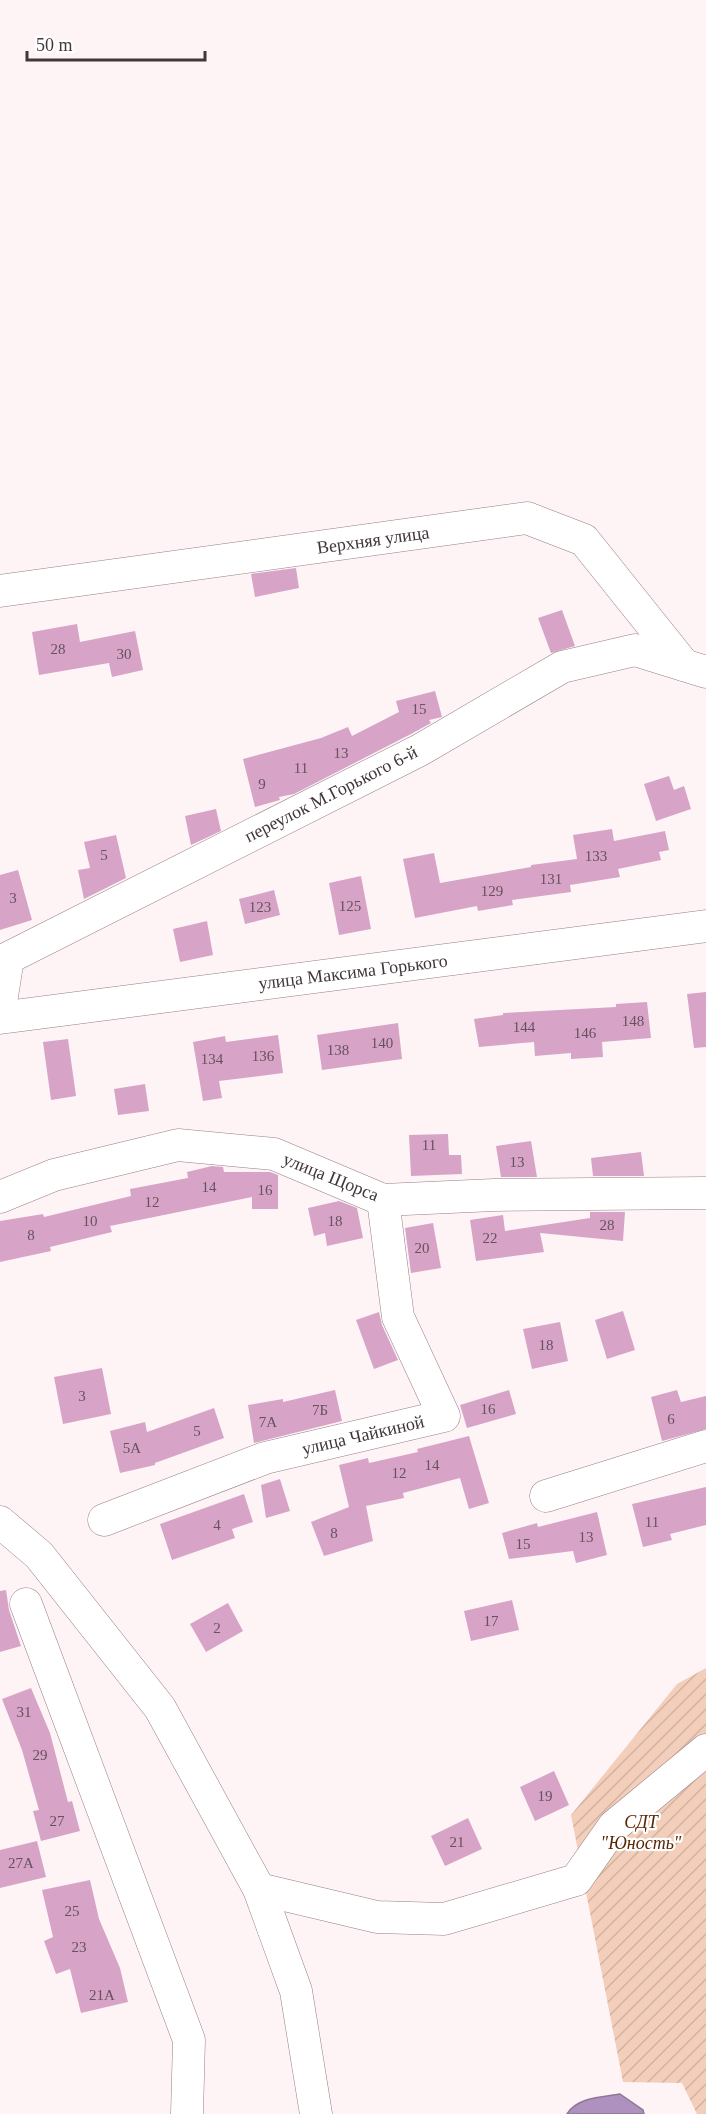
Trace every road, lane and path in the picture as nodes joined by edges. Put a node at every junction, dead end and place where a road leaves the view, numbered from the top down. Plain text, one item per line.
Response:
1 (0, 591) edge
2 (695, 669) edge
3 (706, 926) edge
4 (0, 1009) edge
5 (0, 1018) edge
6 (706, 1193) edge
7 (0, 1197) edge
8 (383, 1200) junction
9 (706, 1446) edge
10 (546, 1496) dead end
11 (104, 1520) dead end
12 (0, 1522) edge
13 (26, 1604) dead end
14 (706, 1750) edge
15 (259, 1889) junction
16 (187, 2114) edge
17 (316, 2114) edge

1 - 2 street, Верхняя улица
2 - 4 street, переулок М.Горького 6-й
3 - 5 street, улица Максима Горького
6 - 8 street, улица Щорса
7 - 8 street, улица Щорса
8 - 11 street, улица Чайкиной
9 - 10 street
12 - 15 street
13 - 16 street
14 - 15 street
15 - 17 street

